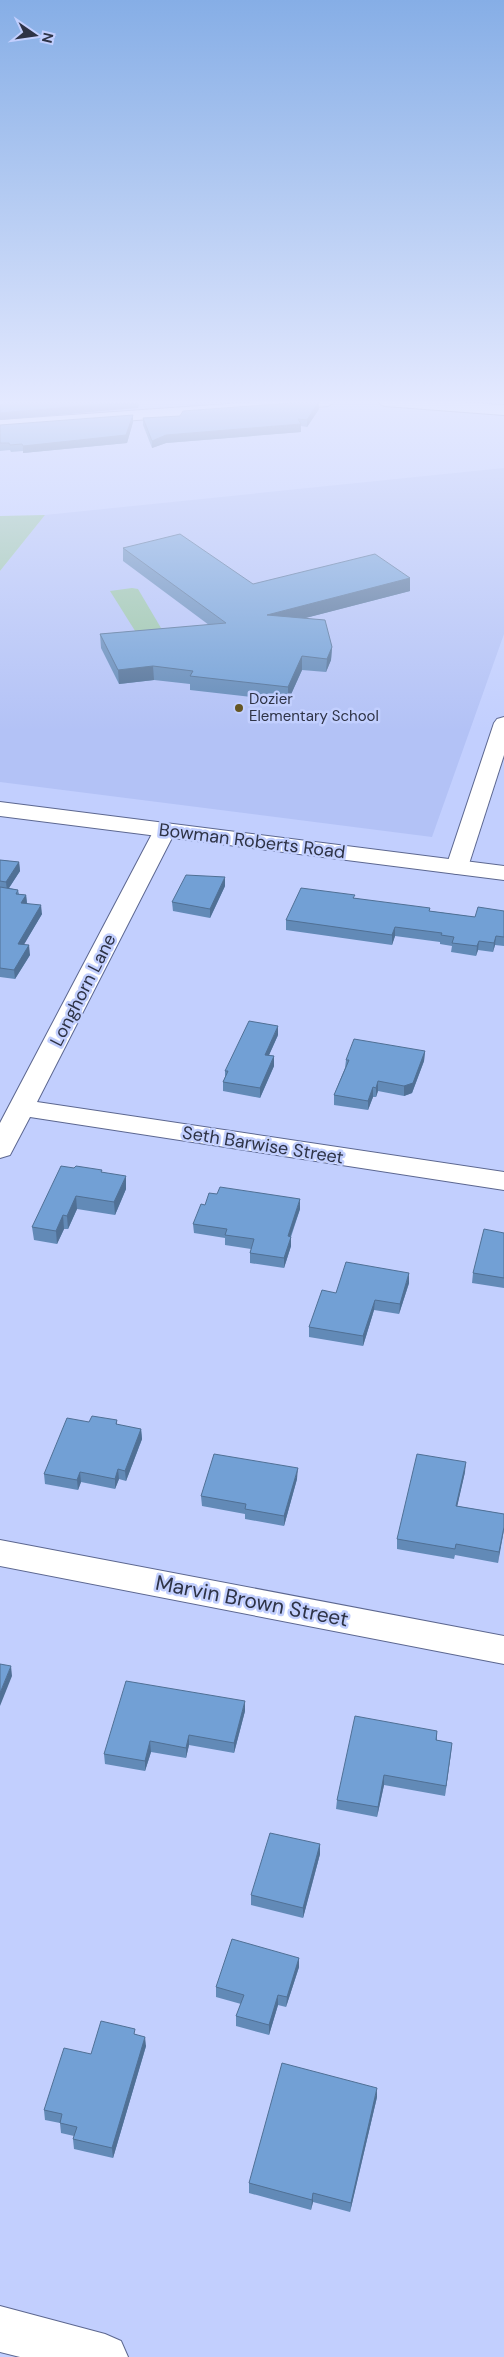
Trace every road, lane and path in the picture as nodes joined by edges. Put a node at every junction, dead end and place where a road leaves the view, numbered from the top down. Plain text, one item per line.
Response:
1 (504, 724) edge
2 (0, 808) edge
3 (165, 830) junction
4 (457, 867) junction
5 (504, 873) edge
6 (21, 1108) junction
7 (0, 1150) edge
8 (504, 1181) edge
9 (0, 1553) edge
10 (504, 1650) edge
11 (0, 2329) edge
12 (105, 2357) edge

1 - 4 street
2 - 3 street, Bowman Roberts Road
3 - 4 street, Bowman Roberts Road
3 - 6 street, Longhorn Lane
4 - 5 street, Bowman Roberts Road
6 - 7 street, Longhorn Lane
6 - 8 street, Seth Barwise Street
9 - 10 street, Marvin Brown Street
11 - 12 street

